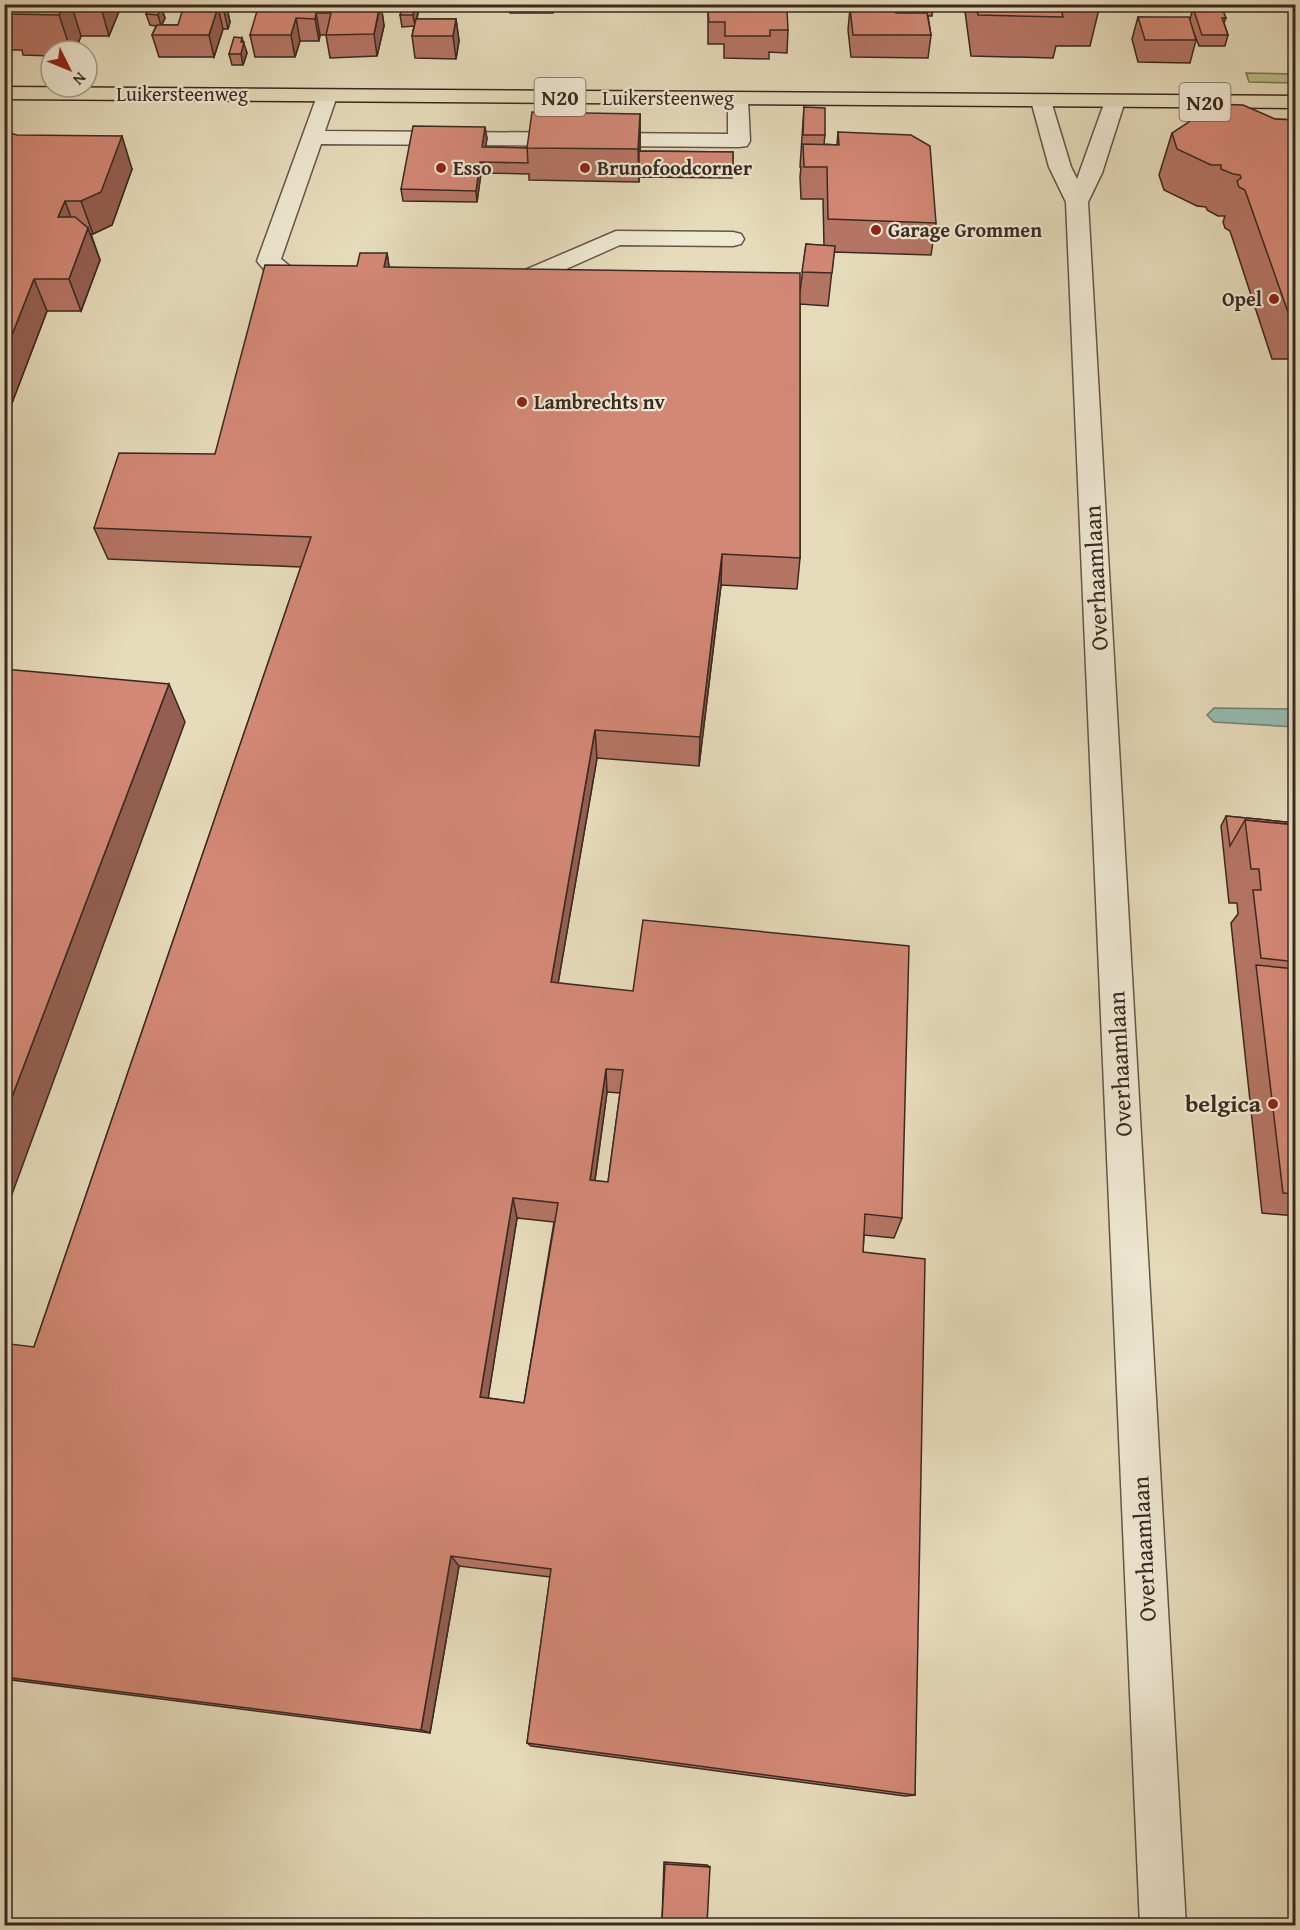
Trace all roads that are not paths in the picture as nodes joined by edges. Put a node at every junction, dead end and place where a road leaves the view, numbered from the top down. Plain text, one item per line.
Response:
1 (4, 93) edge
2 (327, 96) junction
3 (738, 99) junction
4 (1041, 100) junction
5 (1114, 101) junction
6 (1296, 102) edge
7 (312, 136) junction
8 (1077, 202) junction
9 (733, 239) dead end
10 (482, 277) edge
11 (339, 279) edge
12 (1163, 1926) edge

1 - 2 main road, Luikersteenweg / N20
2 - 3 main road, Luikersteenweg / N20
2 - 7 street
3 - 4 main road, Luikersteenweg / N20
3 - 7 street
4 - 5 main road, Luikersteenweg / N20
4 - 8 street, Overhaamlaan
5 - 6 main road, Luikersteenweg / N20
5 - 8 street, Overhaamlaan
7 - 11 street
8 - 12 street, Overhaamlaan
9 - 10 street

